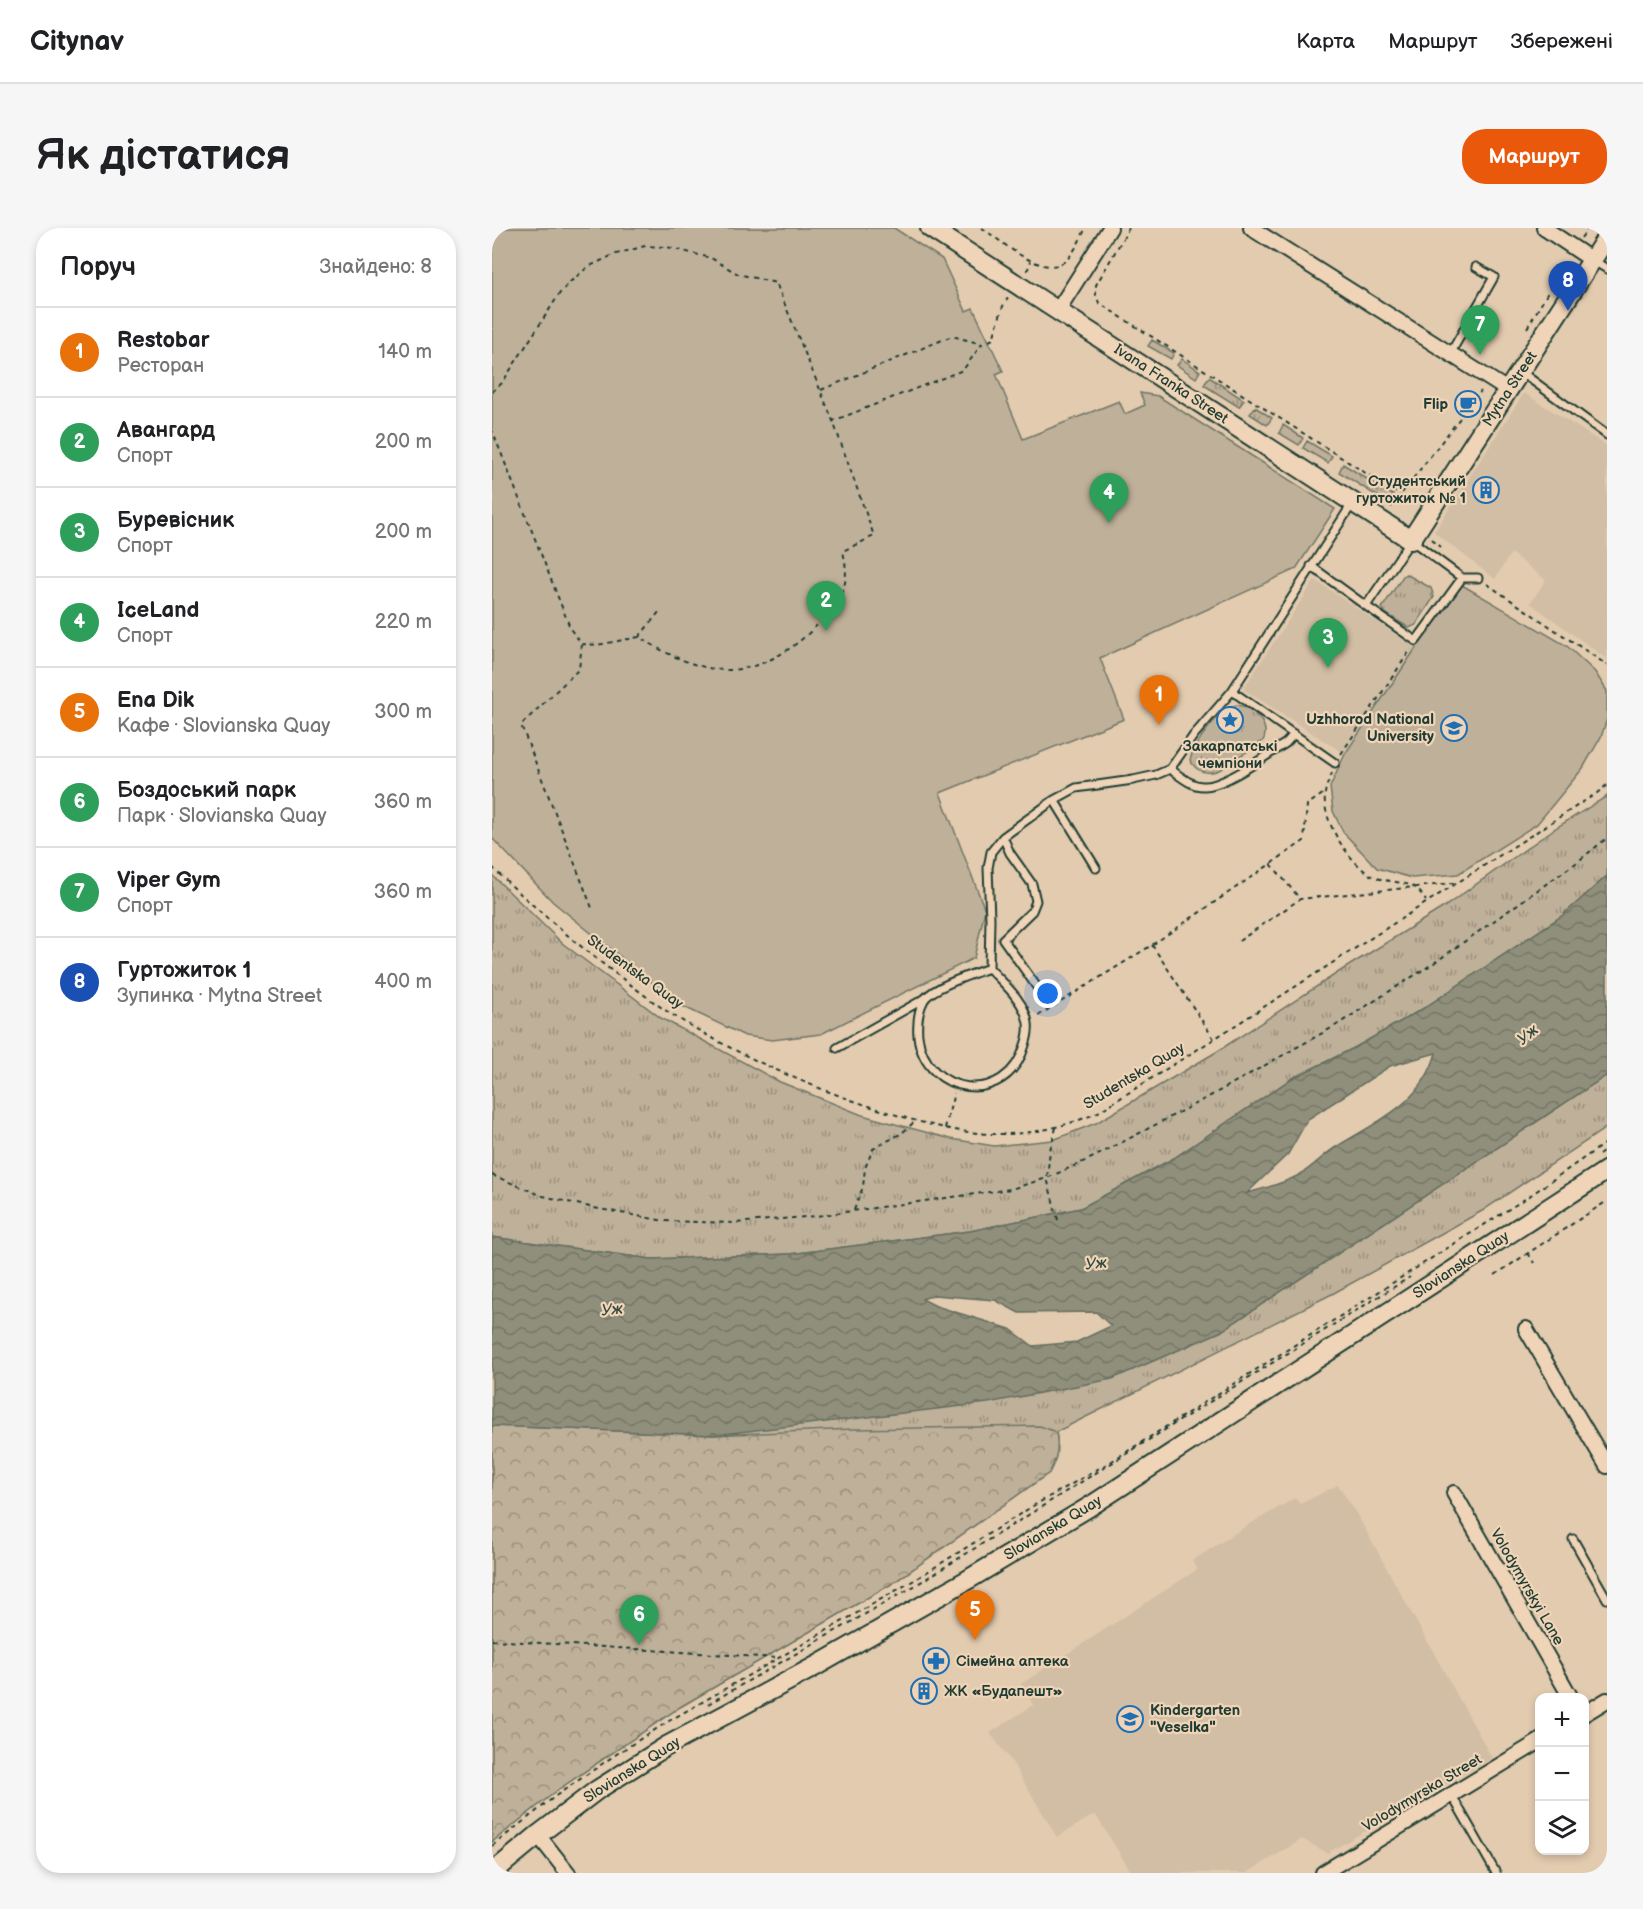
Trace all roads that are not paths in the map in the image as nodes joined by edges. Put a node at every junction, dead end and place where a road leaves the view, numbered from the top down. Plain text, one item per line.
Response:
1 (930, 228) edge
2 (1110, 228) edge
3 (1251, 228) edge
4 (1544, 228) edge
5 (1607, 237) edge
6 (1600, 264) edge
7 (1476, 267) dead end
8 (1058, 310) junction
9 (1450, 354) junction
10 (1521, 372) junction
11 (1509, 391) junction
12 (1607, 435) edge
13 (1353, 502) junction
14 (1411, 540) junction
15 (1311, 566) junction
16 (1462, 578) junction
17 (1478, 578) road end
18 (1366, 606) junction
19 (1232, 691) junction
20 (1294, 734) junction
21 (1335, 764) road end
22 (1170, 769) junction
23 (1054, 800) junction
24 (1003, 837) junction
25 (1096, 868) dead end
26 (988, 968) junction
27 (1039, 990) dead end
28 (924, 999) junction
29 (837, 1048) dead end
30 (1602, 1163) edge
31 (1526, 1329) dead end
32 (1607, 1466) edge
33 (1454, 1493) dead end
34 (1573, 1539) dead end
35 (1607, 1599) edge
36 (1568, 1693) edge
37 (1607, 1700) edge
38 (1589, 1710) edge
39 (1535, 1743) edge
40 (1451, 1794) junction
41 (537, 1834) junction
42 (492, 1873) edge
43 (568, 1873) edge
44 (1323, 1873) edge
45 (1496, 1873) edge

1 - 8 street, Ivana Franka Street
2 - 8 street
3 - 9 street
4 - 6 street
5 - 6 street, Mytna Street
6 - 10 street, Mytna Street
7 - 9 lane
8 - 13 street, Ivana Franka Street
9 - 11 street
10 - 11 street, Mytna Street
10 - 12 lane
11 - 14 street, Mytna Street
13 - 14 street, Ivana Franka Street
13 - 15 lane
14 - 16 lane
14 - 18 lane
15 - 18 lane
15 - 19 lane
16 - 17 lane
16 - 18 lane
19 - 20 lane
19 - 22 lane
20 - 21 lane
20 - 22 lane
22 - 23 lane
23 - 24 lane
23 - 25 lane
24 - 26 lane
24 - 27 lane
26 - 28 lane
26 - 28 lane
28 - 29 lane
30 - 41 street, Slovianska Quay
31 - 32 street
33 - 36 street, Volodymyrskyi Lane
34 - 35 lane
37 - 38 street
39 - 40 street, Volodymyrska Street
40 - 44 street, Volodymyrska Street
40 - 45 lane
41 - 42 street, Slovianska Quay
41 - 43 street

